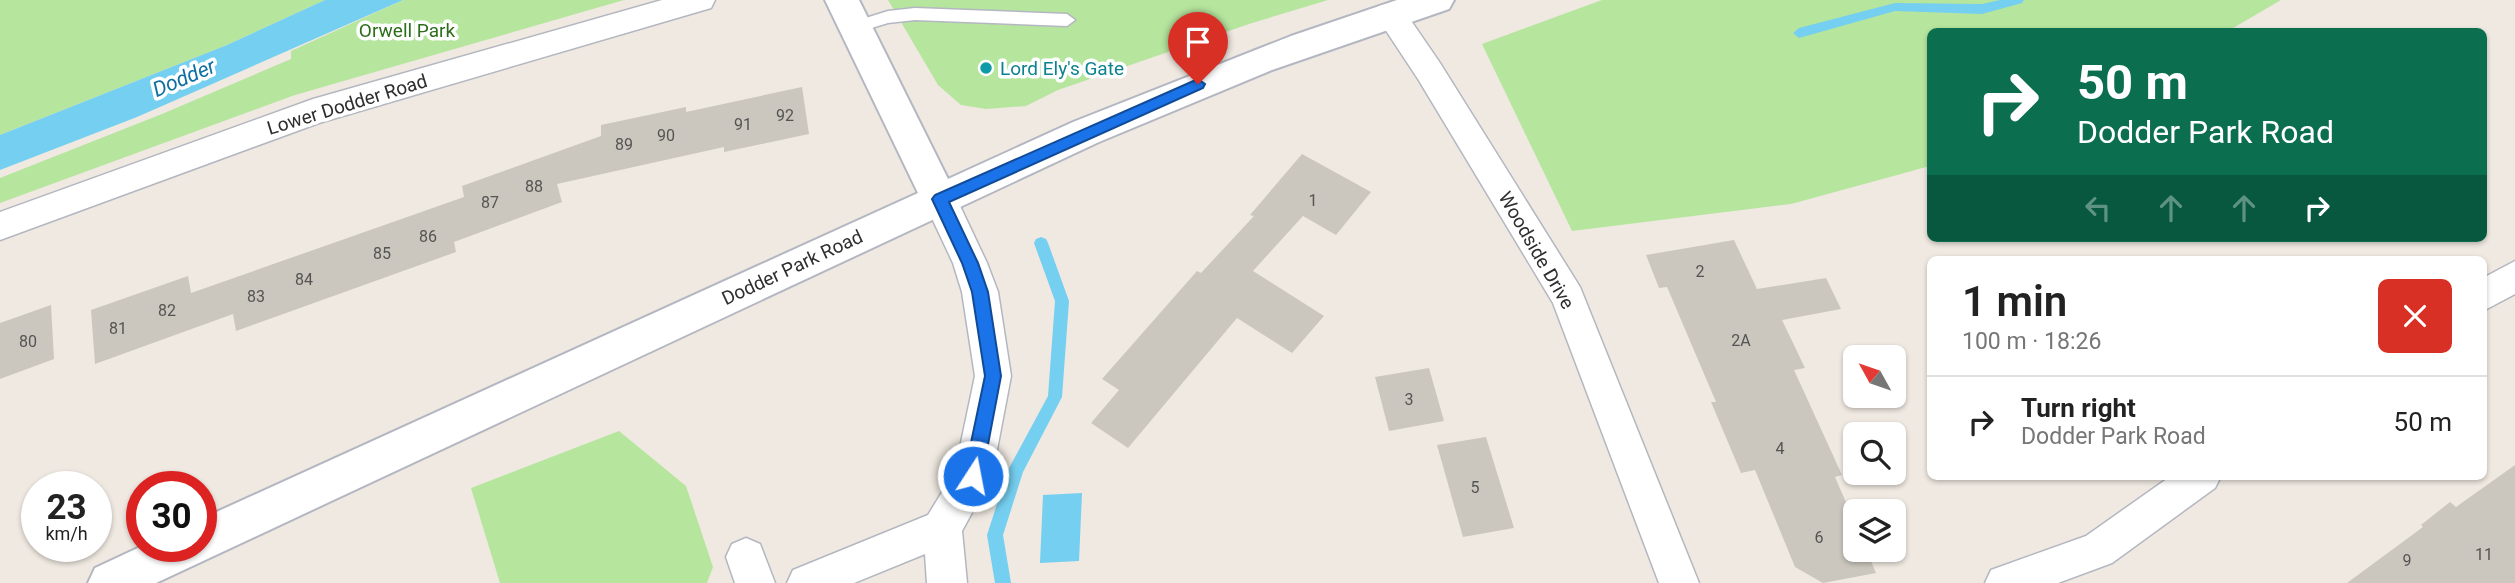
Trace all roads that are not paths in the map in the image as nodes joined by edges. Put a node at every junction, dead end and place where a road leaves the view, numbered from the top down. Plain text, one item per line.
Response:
1 (700, 0) edge
2 (1437, 0) edge
3 (848, 14) edge
4 (1390, 14) junction
5 (1067, 20) dead end
6 (940, 199) junction
7 (0, 226) edge
8 (2515, 276) edge
9 (2487, 294) edge
10 (2196, 480) edge
11 (942, 528) junction
12 (217, 533) edge
13 (154, 562) edge
14 (110, 583) edge
15 (807, 583) edge
16 (947, 583) edge
17 (1679, 583) edge
18 (2005, 583) edge

1 - 7 street, Lower Dodder Road
2 - 4 main road, Dodder Park Road
3 - 5 lane
3 - 6 main road
4 - 6 main road, Dodder Park Road
4 - 17 street, Woodside Drive
6 - 11 street
6 - 12 main road, Dodder Park Road
8 - 9 street
10 - 18 street
11 - 15 street
11 - 16 street
13 - 14 main road

